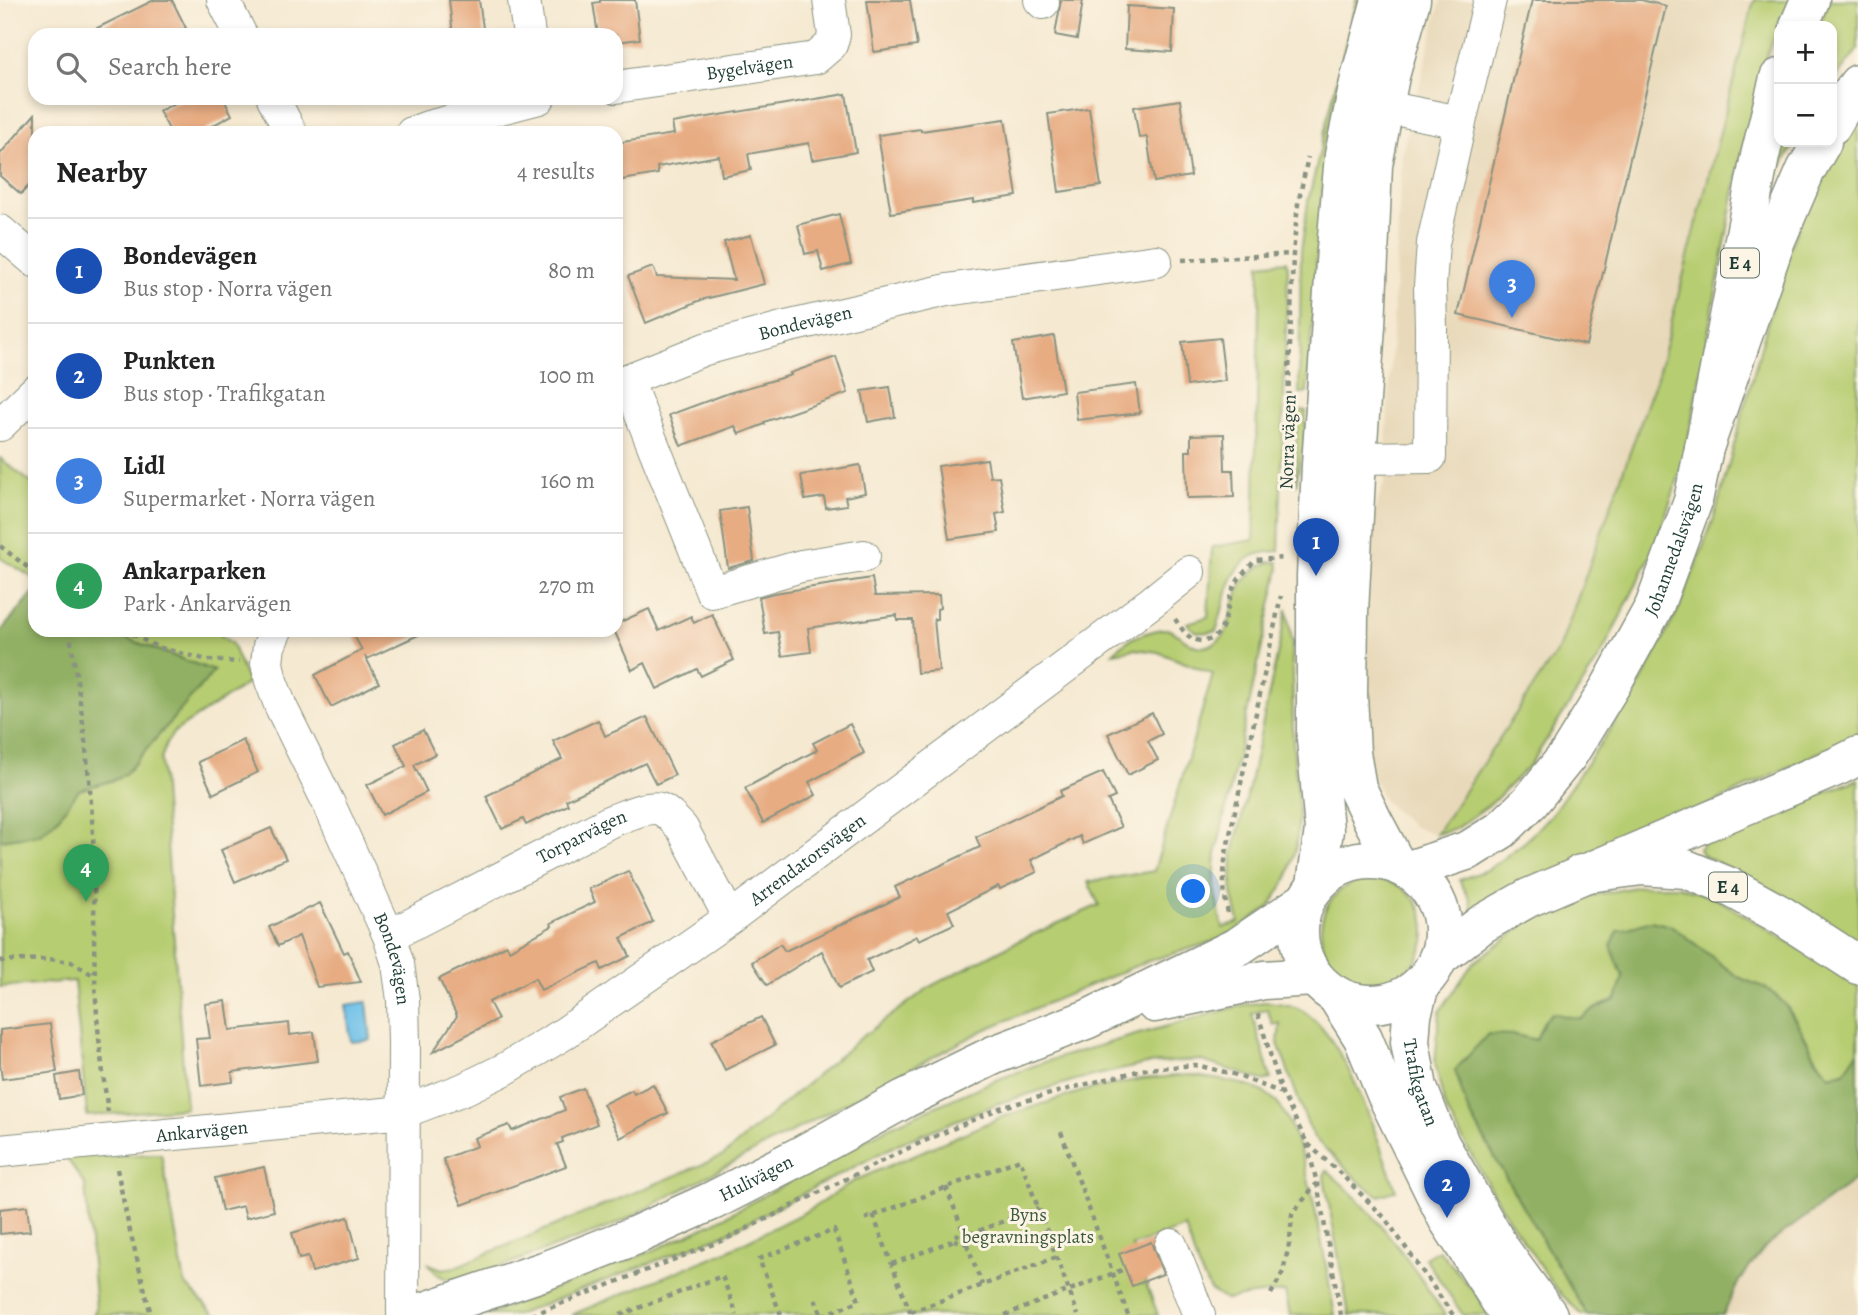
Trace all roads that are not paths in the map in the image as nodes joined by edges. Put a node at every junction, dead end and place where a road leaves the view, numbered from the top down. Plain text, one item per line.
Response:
1 (223, 0) edge
2 (524, 0) edge
3 (829, 0) edge
4 (1381, 0) edge
5 (1411, 0) edge
6 (1490, 0) edge
7 (1810, 0) edge
8 (1801, 21) edge
9 (237, 28) edge
10 (528, 28) edge
11 (1778, 84) edge
12 (1858, 84) edge
13 (623, 86) edge
14 (277, 105) edge
15 (511, 105) edge
16 (1384, 107) junction
17 (1837, 116) edge
18 (1460, 122) junction
19 (287, 126) edge
20 (432, 126) edge
21 (1819, 147) edge
22 (0, 231) edge
23 (28, 255) edge
24 (1156, 261) road end
25 (623, 382) edge
26 (623, 388) edge
27 (28, 398) edge
28 (0, 425) edge
29 (1704, 449) junction
30 (1357, 458) junction
31 (864, 556) dead end
32 (1189, 572) dead end
33 (273, 637) edge
34 (1858, 756) edge
35 (1403, 867) junction
36 (1581, 874) junction
37 (1310, 893) junction
38 (730, 918) junction
39 (389, 936) junction
40 (1858, 965) edge
41 (1429, 971) junction
42 (1325, 986) junction
43 (1088, 1019) junction
44 (404, 1112) junction
45 (0, 1151) edge
46 (1171, 1245) dead end
47 (403, 1315) edge
48 (414, 1315) edge
49 (1199, 1315) edge
50 (1509, 1315) edge
51 (1548, 1315) edge

1 - 9 street
2 - 10 street
3 - 13 street, Bygelvägen
4 - 37 main road, Norra vägen
5 - 16 main road
6 - 18 street
7 - 8 main road
11 - 29 main road, E 4
12 - 17 main road
14 - 19 street
15 - 20 street
16 - 18 street
16 - 30 main road
18 - 30 street
21 - 29 main road, Johannedalsvägen
22 - 23 street
24 - 25 street, Bondevägen
26 - 31 street
27 - 28 street
29 - 35 main road, Johannedalsvägen
30 - 35 main road
32 - 38 street, Arrendatorsvägen
33 - 39 street, Bondevägen
34 - 36 main road
35 - 37 main road
35 - 41 main road
36 - 40 main road, E 4
36 - 41 main road
37 - 42 main road
37 - 43 main road, Hulivägen
38 - 39 street, Torparvägen
38 - 44 street, Arrendatorsvägen
39 - 44 street, Bondevägen
41 - 42 main road
41 - 51 main road, Trafikgatan
42 - 43 main road, Hulivägen
42 - 50 main road, Trafikgatan
43 - 48 main road, Hulivägen
44 - 45 street, Ankarvägen
44 - 47 street, Bondevägen
46 - 49 street

